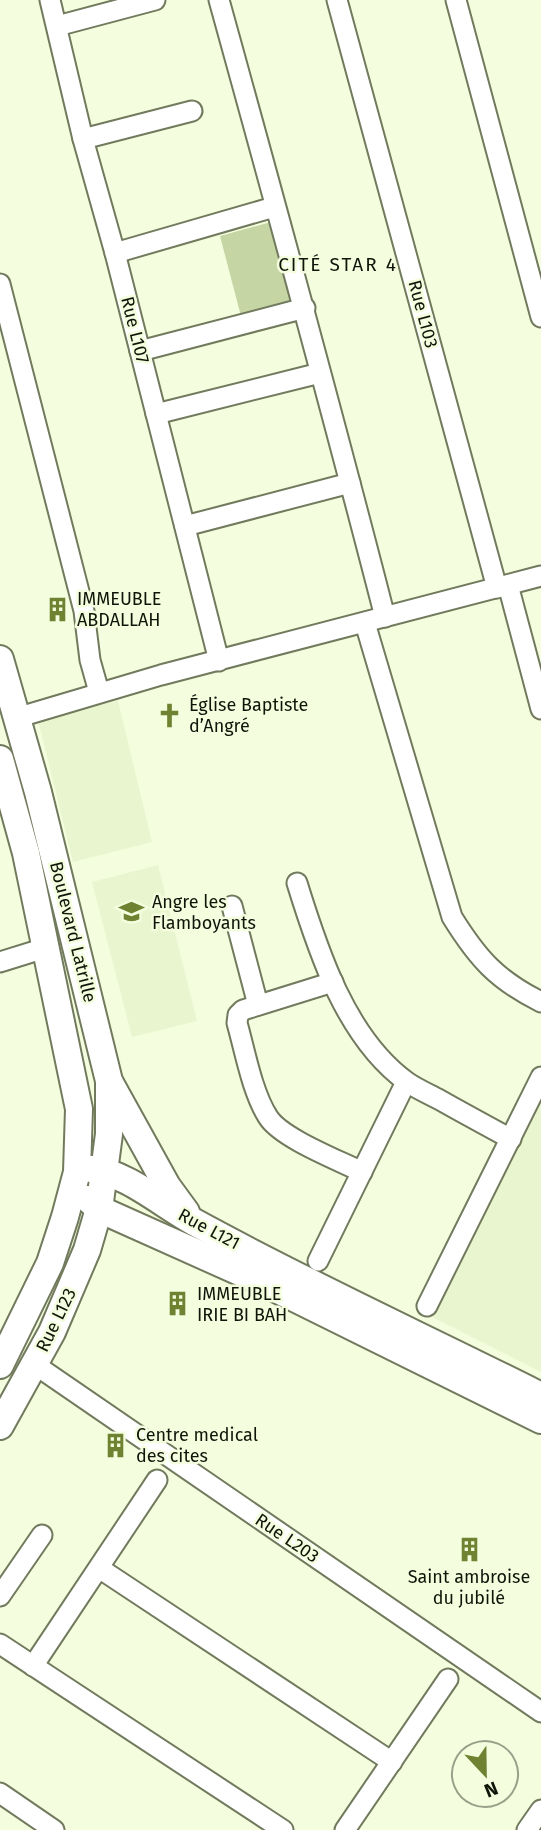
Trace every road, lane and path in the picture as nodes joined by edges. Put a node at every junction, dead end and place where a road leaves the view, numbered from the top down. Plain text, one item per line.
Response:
1 (50, 0) edge
2 (155, 0) edge
3 (219, 0) edge
4 (337, 0) edge
5 (456, 0) edge
6 (57, 26) junction
7 (192, 111) dead end
8 (83, 139) junction
9 (274, 207) junction
10 (115, 253) junction
11 (0, 284) edge
12 (305, 308) junction
13 (541, 317) edge
14 (140, 351) junction
15 (320, 373) junction
16 (156, 414) junction
17 (350, 483) junction
18 (185, 526) junction
19 (541, 576) edge
20 (502, 587) junction
21 (385, 618) junction
22 (365, 623) junction
23 (0, 659) edge
24 (219, 661) junction
25 (99, 692) junction
26 (541, 709) edge
27 (16, 718) junction
28 (0, 759) edge
29 (297, 883) dead end
30 (232, 906) dead end
31 (45, 948) junction
32 (0, 962) edge
33 (332, 982) junction
34 (541, 1002) edge
35 (258, 1005) junction
36 (541, 1077) edge
37 (109, 1081) junction
38 (406, 1082) junction
39 (510, 1139) junction
40 (106, 1171) junction
41 (77, 1172) junction
42 (362, 1172) junction
43 (99, 1209) junction
44 (193, 1222) junction
45 (318, 1261) dead end
46 (427, 1306) dead end
47 (34, 1364) junction
48 (0, 1365) edge
49 (541, 1396) edge
50 (541, 1420) edge
51 (0, 1426) edge
52 (157, 1480) dead end
53 (42, 1535) dead end
54 (99, 1568) junction
55 (0, 1596) edge
56 (0, 1644) edge
57 (33, 1666) junction
58 (448, 1679) dead end
59 (541, 1712) edge
60 (392, 1762) junction
61 (0, 1793) edge
62 (541, 1810) edge
63 (54, 1830) edge
64 (283, 1830) edge
65 (345, 1830) edge
66 (527, 1830) edge

1 - 6 street, Rue L107
2 - 6 street
3 - 9 street
4 - 20 street, Rue L103
5 - 13 street
6 - 8 street, Rue L107
7 - 8 street
8 - 10 street, Rue L107
9 - 10 street
9 - 12 street
10 - 14 street, Rue L107
11 - 25 street
12 - 14 street
12 - 15 street
14 - 16 street, Rue L107
15 - 16 street
15 - 17 street
16 - 18 street, Rue L107
17 - 18 street
17 - 21 street
18 - 24 street, Rue L107
19 - 20 street
20 - 21 street
20 - 26 street, Rue L103
21 - 22 street
22 - 24 street
22 - 34 street
23 - 27 main road, Boulevard Latrille
24 - 25 street
25 - 27 street
27 - 37 main road, Boulevard Latrille
28 - 31 main road, Boulevard Latrille
29 - 33 street
30 - 35 street
31 - 32 street
31 - 41 main road, Boulevard Latrille
33 - 35 street
33 - 38 street
35 - 42 street
36 - 39 street
37 - 40 main road, Boulevard Latrille
37 - 44 main road
38 - 39 street
38 - 42 street
39 - 46 street
40 - 41 main road, Rue L121
40 - 43 main road, Boulevard Latrille
40 - 44 main road, Rue L121
41 - 43 main road
41 - 48 main road, Rue L123
42 - 45 street
43 - 47 main road, Rue L123
43 - 50 main road, Rue L121
44 - 49 main road, Rue L121
47 - 51 main road, Rue L123
47 - 59 street, Rue L203
52 - 54 street
53 - 55 street
54 - 57 street
54 - 60 street
56 - 57 street
57 - 64 street
58 - 60 street
60 - 65 street
61 - 63 street
62 - 66 street

